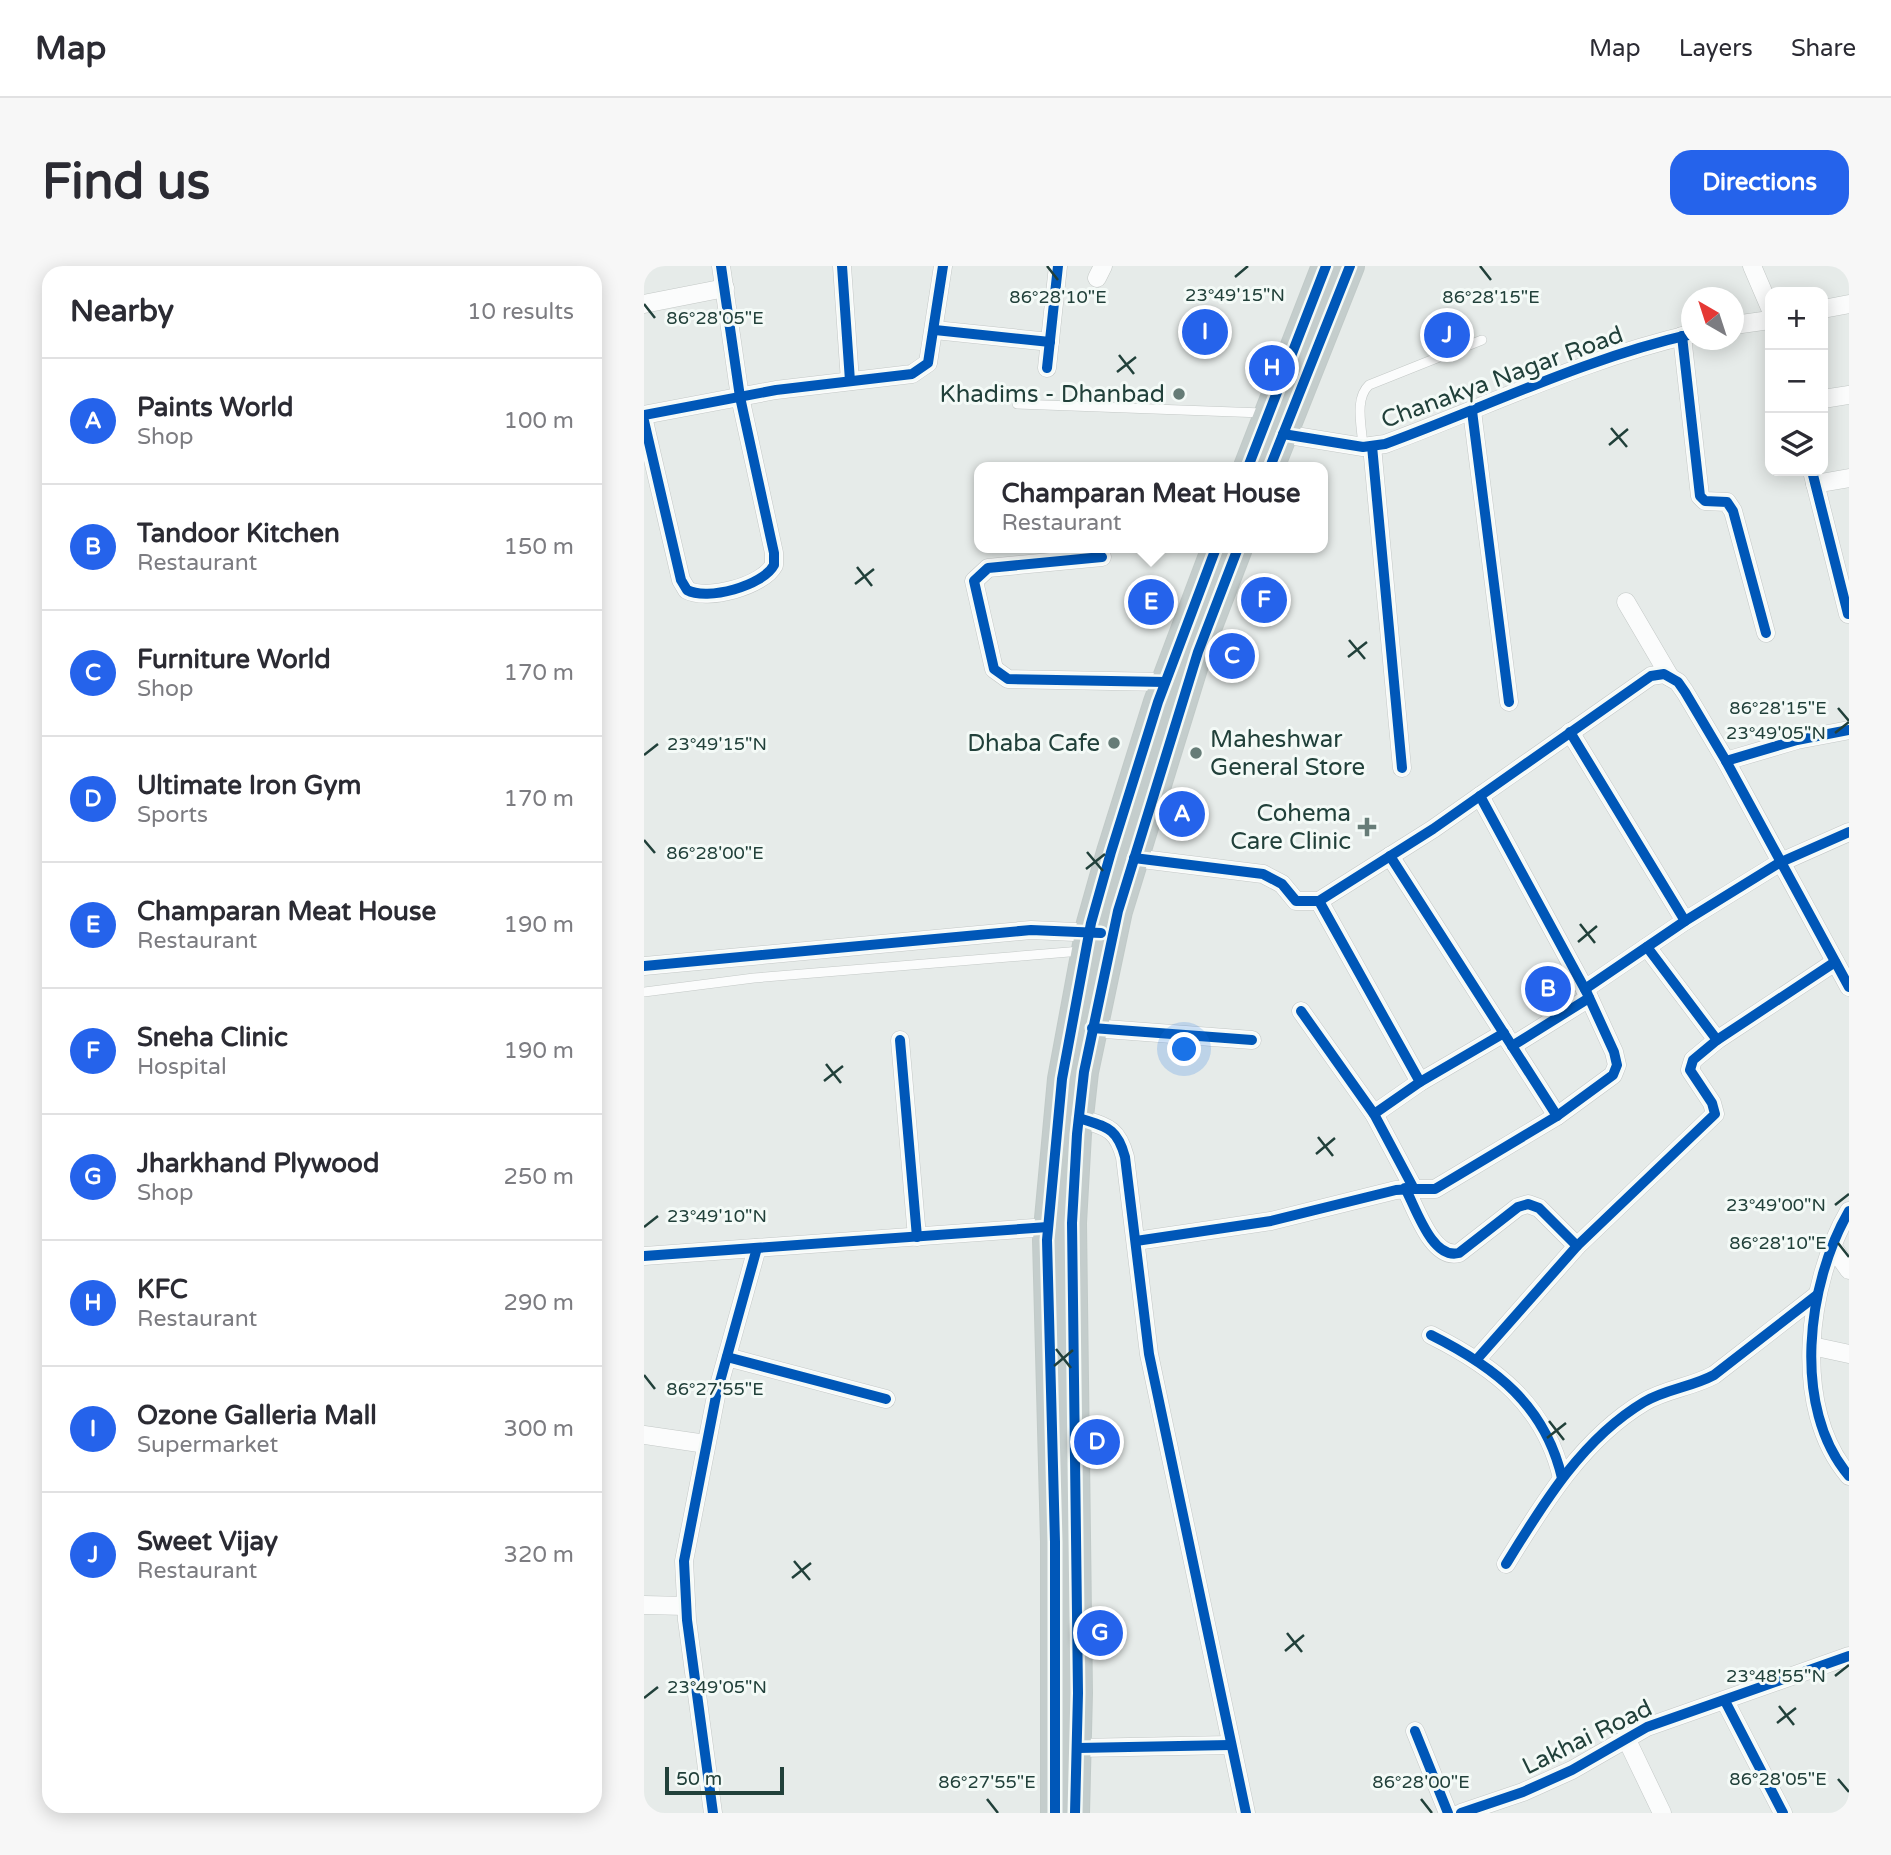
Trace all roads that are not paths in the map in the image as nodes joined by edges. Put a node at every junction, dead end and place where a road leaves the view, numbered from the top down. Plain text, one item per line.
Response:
1 (722, 266) edge
2 (842, 266) edge
3 (943, 266) edge
4 (1058, 266) edge
5 (1326, 266) edge
6 (1350, 266) edge
7 (1752, 266) edge
8 (725, 288) junction
9 (1765, 296) edge
10 (644, 304) edge
11 (1849, 304) edge
12 (1828, 308) edge
13 (1765, 321) edge
14 (1744, 324) edge
15 (934, 330) junction
16 (1681, 337) edge
17 (1482, 340) dead end
18 (1050, 342) junction
19 (1688, 350) edge
20 (1047, 368) dead end
21 (850, 381) junction
22 (1849, 395) edge
23 (740, 397) junction
24 (1828, 398) edge
25 (1017, 404) dead end
26 (1472, 411) junction
27 (644, 415) edge
28 (644, 421) edge
29 (1276, 424) junction
30 (1368, 446) junction
31 (1251, 462) edge
32 (1271, 462) edge
33 (1814, 477) edge
34 (1849, 478) edge
35 (1214, 553) edge
36 (1236, 553) edge
37 (1102, 557) dead end
38 (1842, 560) edge
39 (1626, 602) dead end
40 (1848, 614) edge
41 (1766, 633) dead end
42 (1670, 677) junction
43 (1165, 682) junction
44 (1509, 702) dead end
45 (1849, 730) edge
46 (1570, 732) junction
47 (1726, 761) junction
48 (1402, 768) dead end
49 (1480, 796) junction
50 (1849, 832) edge
51 (1390, 856) junction
52 (1134, 858) junction
53 (1779, 863) junction
54 (1319, 901) junction
55 (1685, 921) junction
56 (1096, 939) junction
57 (1647, 947) junction
58 (1835, 962) junction
59 (644, 966) edge
60 (1849, 987) edge
61 (644, 992) edge
62 (1587, 993) junction
63 (1301, 1011) dead end
64 (1092, 1028) junction
65 (1508, 1039) junction
66 (900, 1040) dead end
67 (1251, 1040) dead end
68 (1717, 1040) junction
69 (1420, 1082) junction
70 (1374, 1114) junction
71 (1557, 1116) junction
72 (1079, 1118) junction
73 (1410, 1189) junction
74 (1849, 1211) edge
75 (1048, 1227) junction
76 (1840, 1236) edge
77 (917, 1237) junction
78 (1136, 1241) junction
79 (1577, 1246) junction
80 (757, 1248) junction
81 (644, 1256) edge
82 (1849, 1269) edge
83 (1816, 1295) junction
84 (1431, 1335) dead end
85 (1812, 1346) junction
86 (1849, 1354) edge
87 (727, 1357) junction
88 (1478, 1358) junction
89 (886, 1399) dead end
90 (644, 1435) edge
91 (706, 1444) junction
92 (1849, 1476) edge
93 (1562, 1478) junction
94 (1506, 1564) dead end
95 (644, 1605) edge
96 (686, 1606) junction
97 (1849, 1656) edge
98 (1726, 1701) junction
99 (1415, 1731) dead end
100 (1626, 1738) junction
101 (1230, 1745) junction
102 (1078, 1748) junction
103 (1467, 1812) edge
104 (713, 1813) edge
105 (1055, 1813) edge
106 (1075, 1813) edge
107 (1246, 1813) edge
108 (1448, 1813) edge
109 (1662, 1813) edge
110 (1783, 1813) edge

1 - 8 street
2 - 21 street
3 - 15 street
4 - 18 street
5 - 29 highway
6 - 29 highway
7 - 9 street
8 - 10 street
8 - 23 street
11 - 12 street
13 - 14 street
15 - 18 street
15 - 21 street
16 - 26 street, Chanakya Nagar Road
17 - 30 lane
18 - 20 street
19 - 41 street
21 - 23 street
22 - 24 street
23 - 27 street
23 - 28 street
25 - 29 lane
26 - 30 street, Chanakya Nagar Road
26 - 44 street
29 - 30 street, Chanakya Nagar Road
29 - 31 highway
29 - 32 highway
30 - 48 street
33 - 34 street
33 - 38 street
35 - 43 highway
36 - 52 highway
37 - 43 street
38 - 40 street
39 - 42 street
42 - 46 street
42 - 47 street
43 - 56 highway
45 - 47 street
46 - 49 street
46 - 55 street
47 - 53 street
49 - 51 street
49 - 62 street
50 - 53 street
51 - 54 street
51 - 65 street
52 - 54 street
52 - 56 highway
53 - 55 street
53 - 58 street
54 - 69 street
55 - 57 street
56 - 59 street
56 - 61 lane
56 - 64 highway
56 - 75 highway
57 - 62 street
57 - 68 street
58 - 60 street
58 - 68 street
62 - 65 street
62 - 71 street
63 - 70 street
64 - 67 street
64 - 72 highway
65 - 69 street
65 - 71 street
66 - 77 street
68 - 79 street
69 - 70 street
70 - 73 street
71 - 73 street
72 - 78 street
72 - 102 highway
73 - 78 street
73 - 79 street
74 - 76 street
75 - 77 street
75 - 105 highway
76 - 82 street
76 - 83 street
77 - 80 street
78 - 101 street
79 - 88 street
80 - 81 street
80 - 87 street
83 - 85 street
83 - 93 street
84 - 88 street
85 - 86 street
85 - 92 street
87 - 89 street
87 - 91 street
88 - 93 street
90 - 91 street
91 - 96 street
93 - 94 street
95 - 96 street
96 - 104 street
97 - 98 street, Lakhai Road
98 - 100 street, Lakhai Road
98 - 110 street
99 - 108 street
100 - 103 street, Lakhai Road
100 - 109 street
101 - 102 street
101 - 107 street
102 - 106 highway

